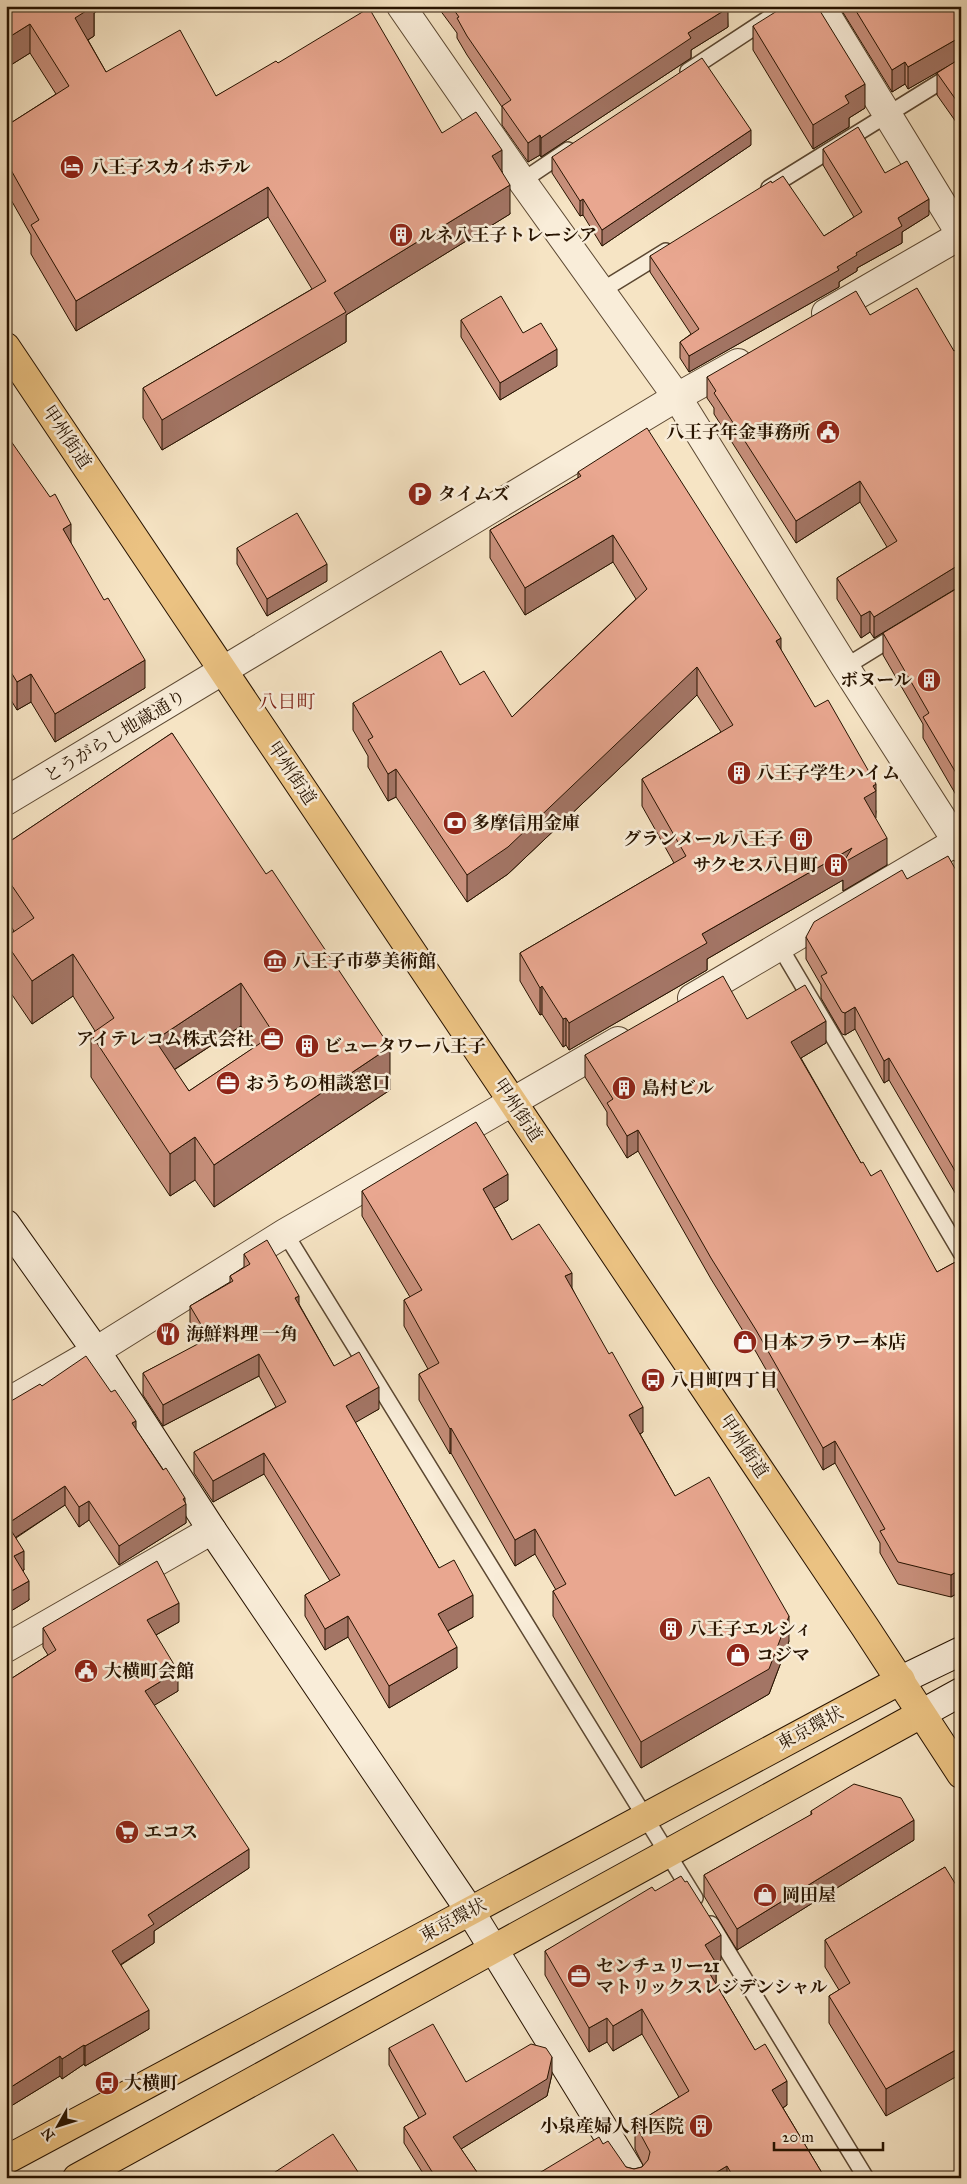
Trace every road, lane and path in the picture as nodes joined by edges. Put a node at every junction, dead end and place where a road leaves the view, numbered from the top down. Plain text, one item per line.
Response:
1 (401, 6) edge
2 (787, 6) edge
3 (821, 6) edge
4 (961, 69) edge
5 (679, 77) edge
6 (888, 115) junction
7 (580, 143) edge
8 (522, 181) junction
9 (753, 198) edge
10 (961, 235) edge
11 (677, 244) edge
12 (601, 291) junction
13 (805, 324) edge
14 (6, 347) edge
15 (762, 349) edge
16 (677, 397) junction
17 (911, 626) edge
18 (845, 667) junction
19 (223, 670) junction
20 (6, 801) edge
21 (959, 843) edge
22 (780, 947) junction
23 (671, 1010) edge
24 (638, 1030) edge
25 (513, 1102) junction
26 (6, 1224) edge
27 (285, 1233) junction
28 (961, 1253) edge
29 (96, 1351) junction
30 (6, 1403) edge
31 (212, 1530) junction
32 (6, 1648) edge
33 (961, 1651) edge
34 (900, 1680) junction
35 (961, 1692) edge
36 (922, 1714) junction
37 (961, 1774) edge
38 (646, 1816) junction
39 (668, 1853) junction
40 (470, 1911) junction
41 (494, 1949) junction
42 (6, 2160) edge
43 (77, 2178) edge
44 (634, 2178) edge
45 (866, 2178) edge

1 - 8 street
2 - 5 lane
3 - 6 street
4 - 6 lane
6 - 9 lane
6 - 10 street
7 - 8 lane
8 - 12 street
10 - 13 street
11 - 12 lane
12 - 16 street
14 - 19 highway, 甲州街道
15 - 16 street, とうがらし地蔵通り
16 - 18 street
16 - 19 street, とうがらし地蔵通り
17 - 18 lane
18 - 21 street
19 - 20 street, とうがらし地蔵通り
19 - 25 highway, 甲州街道
21 - 22 street
22 - 23 street
22 - 28 lane
24 - 25 street
25 - 27 street
25 - 34 highway, 甲州街道
26 - 29 street
27 - 29 street
27 - 38 lane
29 - 30 street
29 - 31 street
31 - 32 street
31 - 40 street
33 - 34 street
34 - 36 highway, 甲州街道
34 - 38 highway, 東京環状
35 - 36 street
36 - 37 highway, 甲州街道
36 - 39 highway
38 - 39 lane
38 - 40 highway, 東京環状
39 - 41 highway
39 - 45 lane
40 - 41 street
40 - 42 highway, 東京環状
41 - 43 highway
41 - 44 street

